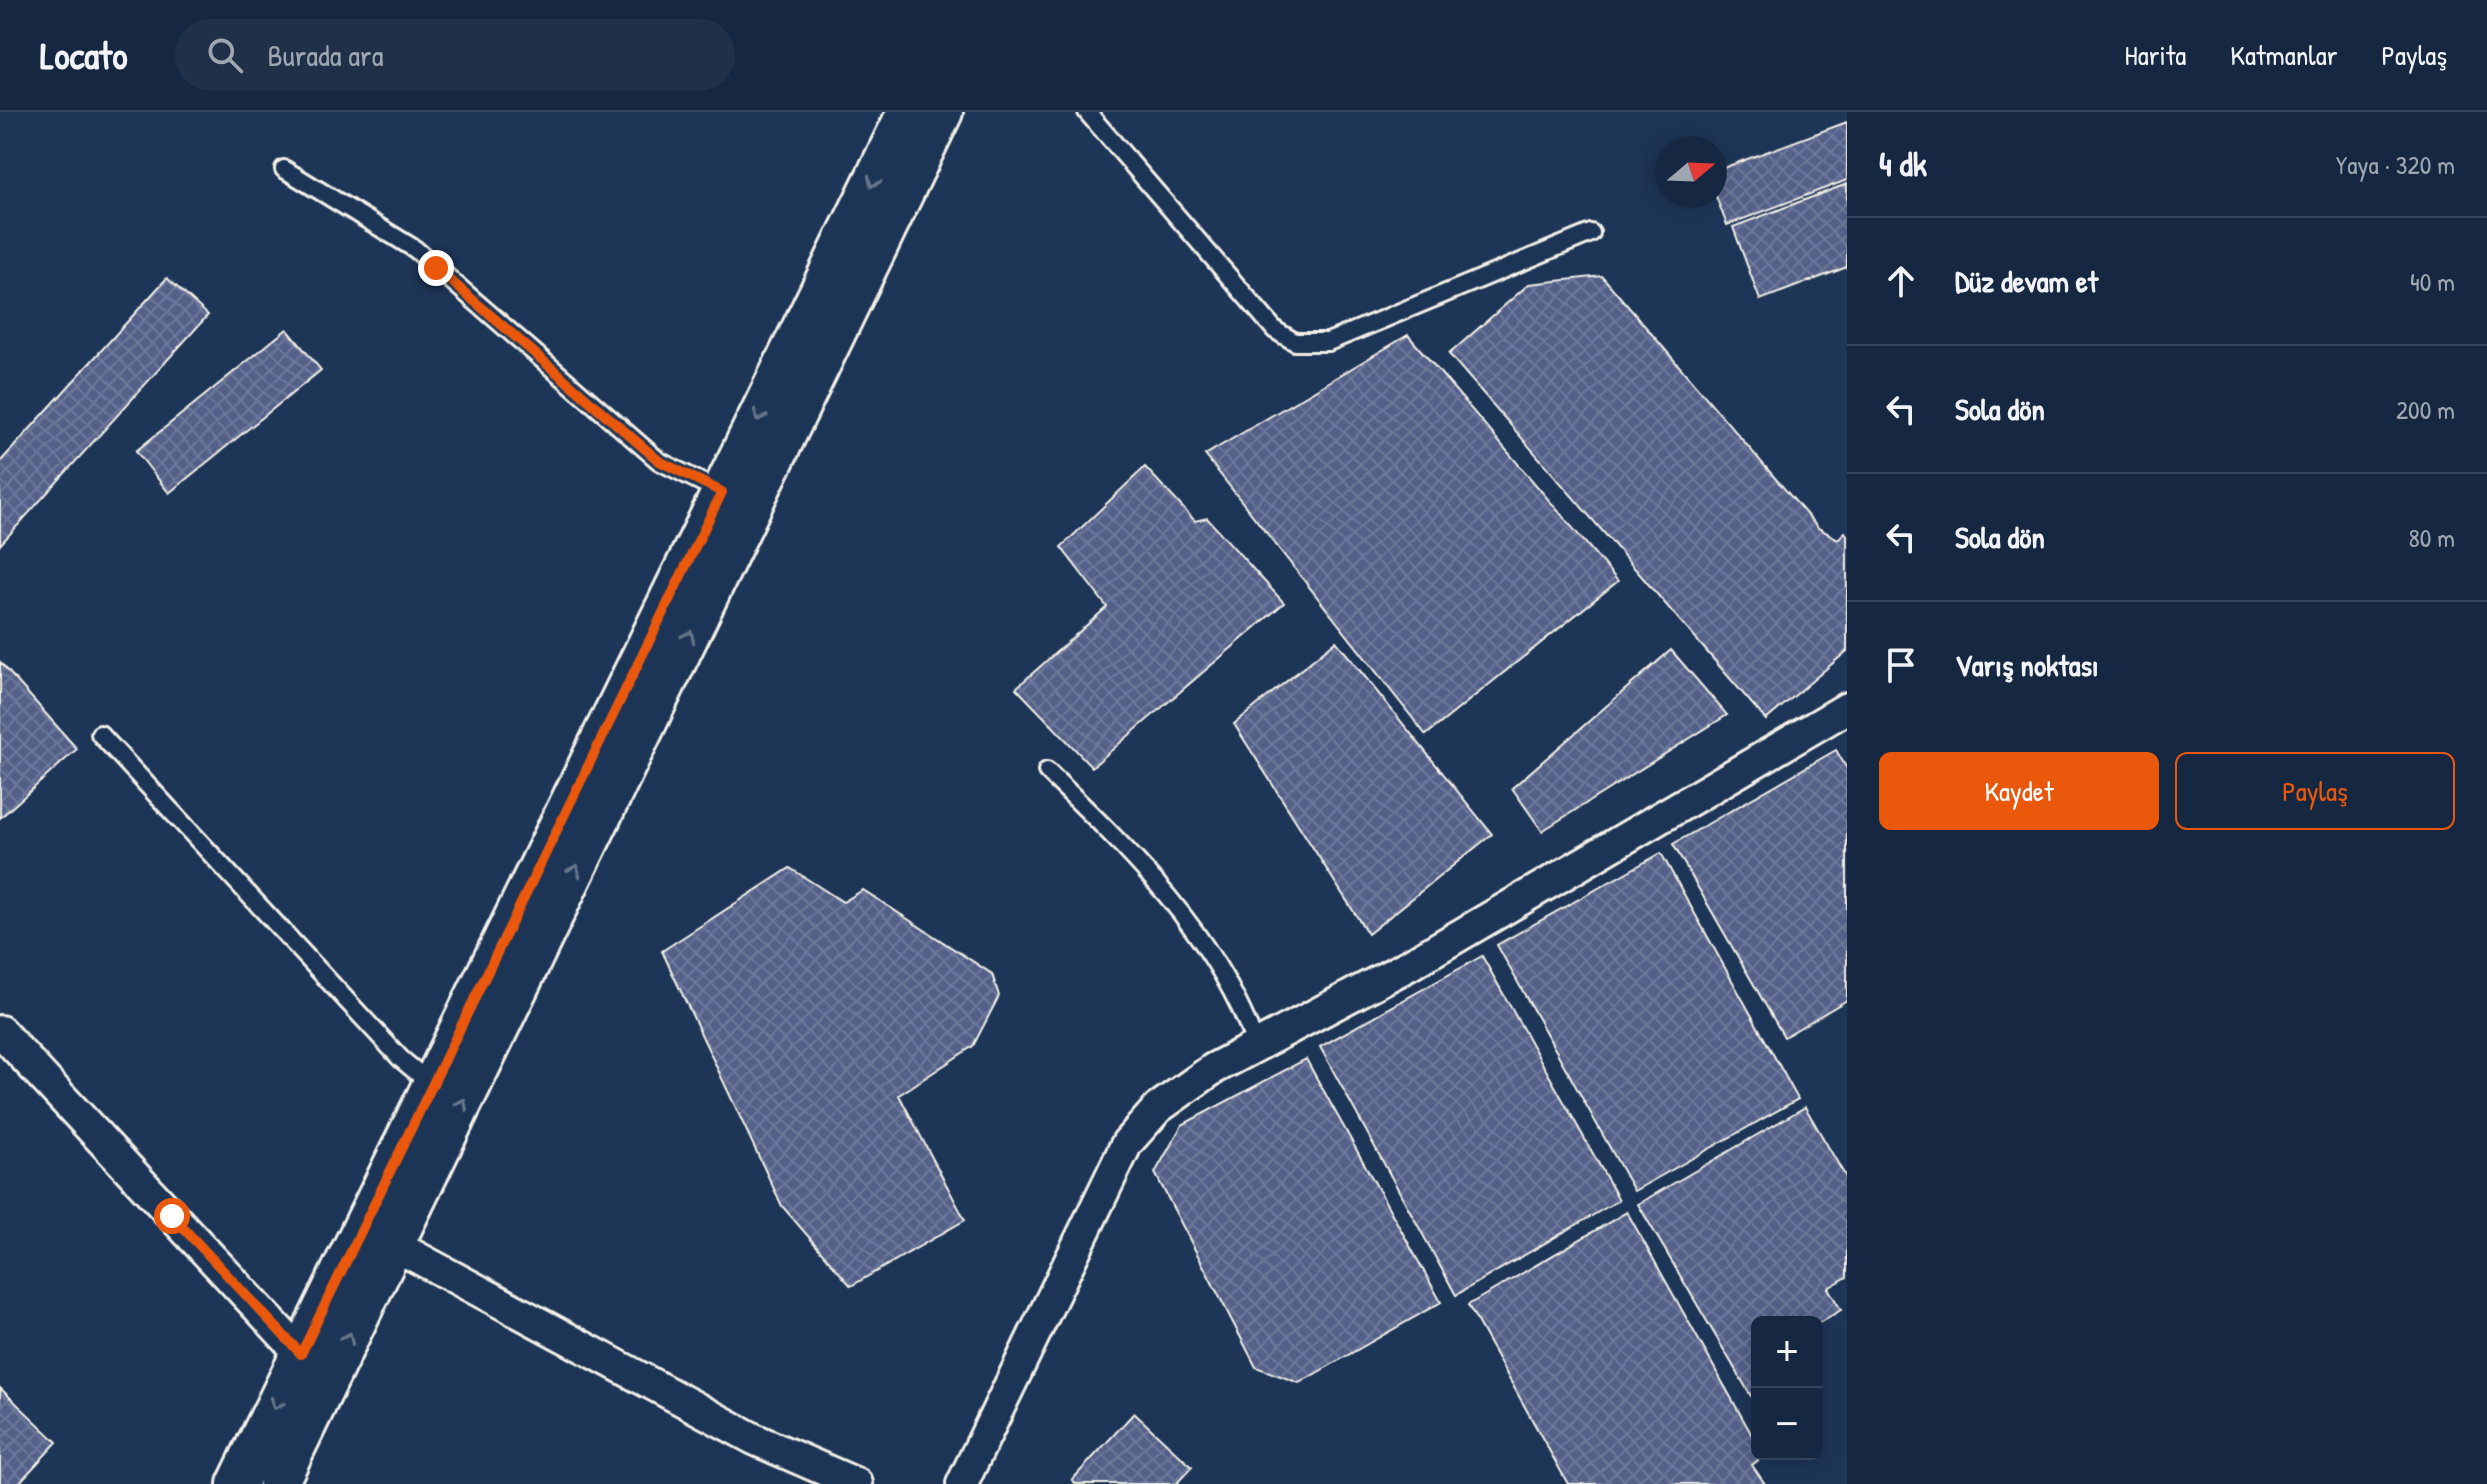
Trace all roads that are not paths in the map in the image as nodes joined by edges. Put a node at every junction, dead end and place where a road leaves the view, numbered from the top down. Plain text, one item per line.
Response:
1 (907, 112) edge
2 (943, 112) edge
3 (1087, 112) edge
4 (284, 169) dead end
5 (1591, 233) dead end
6 (722, 492) junction
7 (1847, 708) edge
8 (100, 734) dead end
9 (1047, 771) dead end
10 (0, 1031) edge
11 (1256, 1046) junction
12 (432, 1084) junction
13 (378, 1237) junction
14 (301, 1354) junction
15 (237, 1484) edge
16 (278, 1484) edge
17 (857, 1484) edge
18 (962, 1484) edge

1 -> 6 street
13 -> 2 street
3 - 5 lane
4 - 6 lane
6 - 12 street
7 - 11 street
8 - 12 lane
9 - 11 lane
10 - 14 street
11 - 18 street
12 - 13 street
13 - 14 street
16 -> 13 street
13 - 17 street
14 -> 15 street

